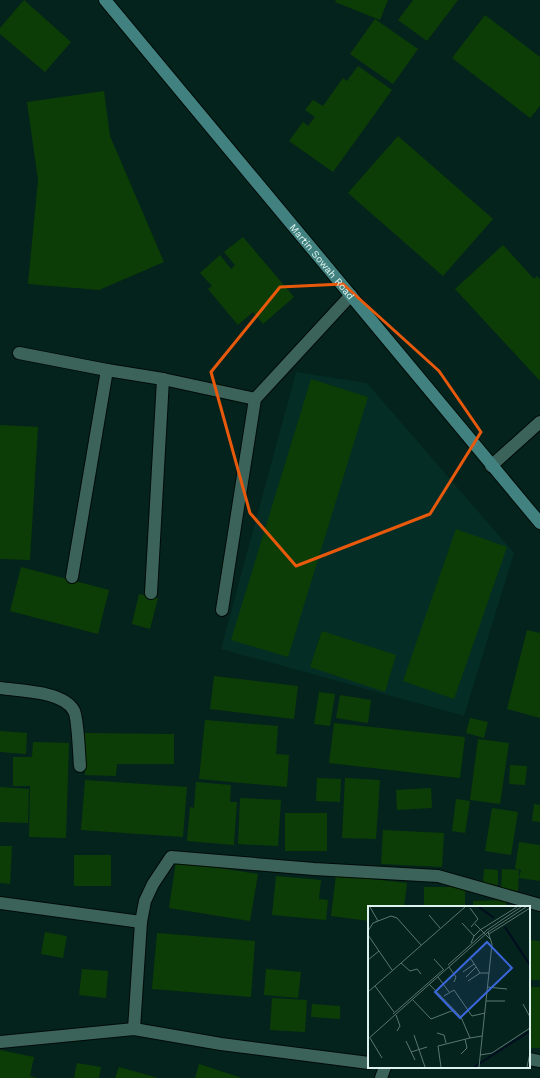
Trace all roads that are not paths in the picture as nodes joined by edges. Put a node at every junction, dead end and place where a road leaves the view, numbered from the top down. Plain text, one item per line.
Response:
1 (105, 0) edge
2 (351, 295) junction
3 (19, 353) dead end
4 (107, 370) junction
5 (163, 379) junction
6 (255, 399) junction
7 (540, 422) edge
8 (491, 466) junction
9 (540, 523) edge
10 (72, 577) dead end
11 (151, 592) dead end
12 (222, 610) dead end
13 (0, 688) edge
14 (80, 766) dead end
15 (0, 903) edge
16 (540, 905) edge
17 (141, 922) junction
18 (134, 1029) junction
19 (0, 1042) edge
20 (530, 1058) edge
21 (540, 1061) edge
22 (368, 1063) edge
23 (385, 1068) edge
24 (381, 1078) edge

1 - 2 street, Martin Sowah Road
2 - 6 street
2 - 8 street, Martin Sowah Road
3 - 4 street
4 - 5 street
4 - 10 street
5 - 6 street
5 - 11 street
6 - 12 street
7 - 8 street
8 - 9 street, Martin Sowah Road
13 - 14 street
15 - 17 street
16 - 17 street
17 - 18 street
18 - 19 street
18 - 22 street
20 - 21 street
23 - 24 street

